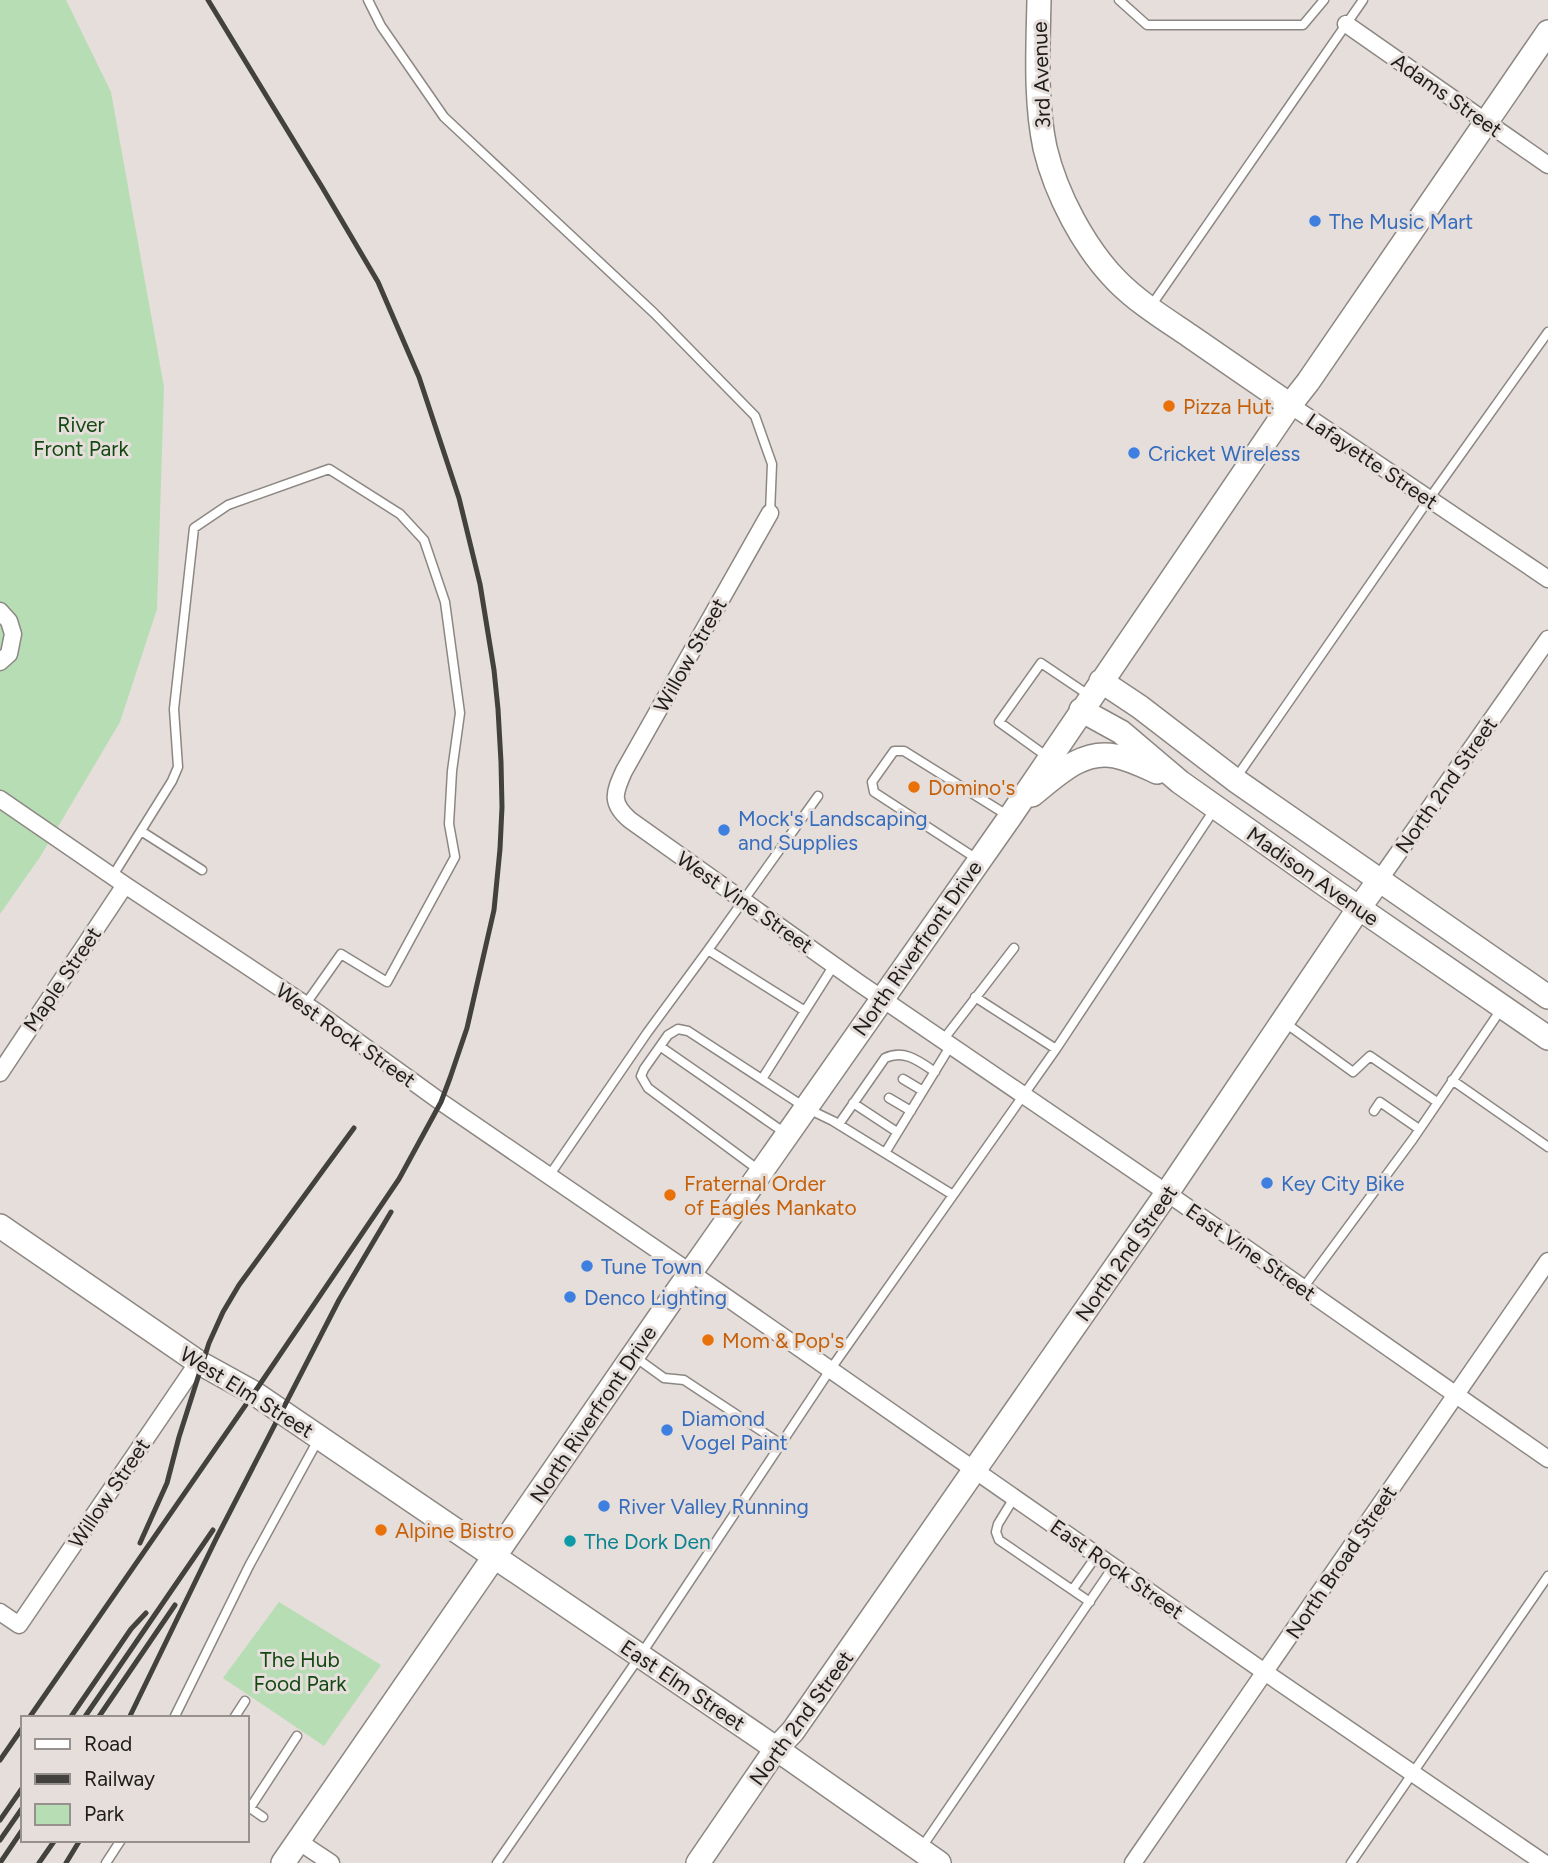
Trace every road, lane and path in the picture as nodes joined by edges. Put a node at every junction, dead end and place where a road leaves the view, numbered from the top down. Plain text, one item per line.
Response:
1 (368, 0) edge
2 (1039, 0) edge
3 (1119, 0) edge
4 (1324, 0) edge
5 (1363, 0) edge
6 (1346, 24) junction
7 (1548, 32) edge
8 (1486, 122) junction
9 (1548, 165) edge
10 (1077, 227) joint
11 (1149, 308) junction
12 (1548, 332) edge
13 (1290, 405) junction
14 (1429, 499) junction
15 (770, 513) joint
16 (1548, 579) edge
17 (0, 611) edge
18 (1548, 639) edge
19 (0, 662) edge
20 (1091, 696) junction
21 (1049, 758) junction
22 (1235, 780) junction
23 (1180, 782) junction
24 (818, 796) dead end
25 (615, 798) joint
26 (0, 799) edge
27 (1216, 807) junction
28 (1012, 812) junction
29 (141, 831) junction
30 (979, 860) junction
31 (202, 870) dead end
32 (1380, 879) junction
33 (119, 881) junction
34 (742, 900) junction
35 (1359, 908) junction
36 (1014, 948) dead end
37 (708, 950) junction
38 (834, 965) junction
39 (975, 997) junction
40 (1548, 997) edge
41 (884, 998) junction
42 (305, 1004) junction
43 (1502, 1007) junction
44 (805, 1011) junction
45 (1282, 1021) junction
46 (1548, 1038) edge
47 (947, 1043) junction
48 (661, 1047) junction
49 (1056, 1049) junction
50 (935, 1072) junction
51 (0, 1073) edge
52 (762, 1079) junction
53 (903, 1079) dead end
54 (1452, 1080) junction
55 (922, 1091) junction
56 (1024, 1095) junction
57 (889, 1098) dead end
58 (1437, 1102) junction
59 (853, 1103) junction
60 (806, 1108) junction
61 (911, 1111) junction
62 (1374, 1111) dead end
63 (838, 1124) junction
64 (1419, 1129) junction
65 (897, 1132) junction
66 (787, 1135) junction
67 (1548, 1147) edge
68 (885, 1153) junction
69 (761, 1172) junction
70 (549, 1176) junction
71 (1167, 1193) junction
72 (953, 1195) junction
73 (0, 1226) edge
74 (1548, 1261) edge
75 (690, 1274) junction
76 (1303, 1288) junction
77 (633, 1355) junction
78 (198, 1362) junction
79 (830, 1370) junction
80 (1455, 1395) junction
81 (319, 1438) junction
82 (781, 1444) junction
83 (1548, 1459) edge
84 (975, 1471) junction
85 (1014, 1498) junction
86 (1097, 1555) junction
87 (494, 1557) junction
88 (1113, 1567) junction
89 (1548, 1576) edge
90 (1073, 1589) junction
91 (1090, 1602) junction
92 (0, 1612) edge
93 (640, 1656) junction
94 (1265, 1673) junction
95 (245, 1701) dead end
96 (175, 1716) edge
97 (235, 1716) edge
98 (298, 1736) dead end
99 (776, 1749) junction
100 (1412, 1773) junction
101 (248, 1807) edge
102 (264, 1817) dead end
103 (298, 1841) junction
104 (120, 1842) edge
105 (929, 1856) edge
106 (106, 1863) edge
107 (284, 1863) edge
108 (331, 1863) edge
109 (497, 1863) edge
110 (698, 1863) edge
111 (1133, 1863) edge
112 (1351, 1863) edge
113 (1544, 1863) edge

1 - 15 lane
2 - 10 main road, 3rd Avenue
3 - 4 lane
5 - 6 lane
6 - 8 street, Adams Street
6 - 11 lane
7 - 8 main road, North Riverfront Drive
8 - 9 street, Adams Street
8 - 13 main road, North Riverfront Drive
10 - 11 main road, Lafayette Street
11 - 13 main road, Lafayette Street
12 - 14 lane
13 - 14 street, Lafayette Street
13 - 20 main road, North Riverfront Drive
14 - 16 street, Lafayette Street
14 - 22 lane
15 - 25 street, Willow Street
17 - 19 street
18 - 32 street, North 2nd Street
20 - 21 main road, North Riverfront Drive
20 - 21 lane
20 - 22 main road, Madison Avenue
20 - 23 main road, Madison Avenue
21 - 28 main road, North Riverfront Drive
22 - 32 main road, Madison Avenue
23 - 27 main road, Madison Avenue
23 - 28 main road
24 - 34 lane
25 - 34 street, West Vine Street
26 - 33 street, West Rock Street
27 - 35 main road, Madison Avenue
27 - 49 lane
28 - 30 main road, North Riverfront Drive
28 - 30 lane
29 - 31 lane
29 - 33 lane
29 - 42 lane
30 - 41 main road, North Riverfront Drive
32 - 35 main road, North 2nd Street
32 - 40 main road, Madison Avenue
33 - 42 street, West Rock Street
33 - 51 street, Maple Street
34 - 37 lane
34 - 38 street, West Vine Street
35 - 43 main road, Madison Avenue
35 - 45 main road, North 2nd Street
36 - 39 lane
37 - 44 lane
37 - 70 lane
38 - 41 street, West Vine Street
38 - 44 lane
39 - 47 lane
39 - 49 lane
41 - 47 street, East Vine Street
41 - 60 main road, North Riverfront Drive
42 - 70 street, West Rock Street
43 - 46 main road, Madison Avenue
43 - 54 lane
44 - 52 lane
45 - 58 lane
45 - 71 main road, North 2nd Street
47 - 50 lane
47 - 56 street, East Vine Street
48 - 52 lane
48 - 66 lane
48 - 69 lane
49 - 56 lane
50 - 55 lane
50 - 59 lane
52 - 60 lane
53 - 55 lane
54 - 58 lane
54 - 67 lane
55 - 61 lane
56 - 71 street, East Vine Street
56 - 72 lane
57 - 61 lane
58 - 64 lane
59 - 63 lane
59 - 65 lane
60 - 63 lane
60 - 66 main road, North Riverfront Drive
61 - 65 lane
62 - 64 lane
63 - 68 lane
64 - 76 lane
65 - 68 lane
66 - 69 main road, North Riverfront Drive
68 - 72 lane
69 - 75 main road, North Riverfront Drive
70 - 75 street, West Rock Street
71 - 76 street, East Vine Street
71 - 84 main road, North 2nd Street
72 - 79 lane
73 - 78 main road, West Elm Street
74 - 80 street, North Broad Street
75 - 77 main road, North Riverfront Drive
75 - 79 street, East Rock Street
76 - 80 street, East Vine Street
77 - 82 lane
77 - 87 main road, North Riverfront Drive
78 - 81 main road, West Elm Street
78 - 92 street, Willow Street
79 - 82 lane
79 - 84 street, East Rock Street
80 - 83 street, East Vine Street
80 - 94 street, North Broad Street
81 - 87 main road, West Elm Street
81 - 96 lane
82 - 93 lane
84 - 85 street, East Rock Street
84 - 99 main road, North 2nd Street
85 - 86 street, East Rock Street
85 - 90 lane
86 - 88 street, East Rock Street
86 - 90 lane
87 - 93 main road, East Elm Street
87 - 103 main road, North Riverfront Drive
88 - 91 lane
88 - 94 street, East Rock Street
89 - 100 lane
90 - 91 lane
91 - 105 lane
93 - 99 main road, East Elm Street
93 - 109 lane
94 - 100 street, East Rock Street
94 - 111 street, North Broad Street
95 - 97 lane
98 - 101 lane
99 - 105 main road, East Elm Street
99 - 110 main road, North 2nd Street
100 - 112 lane
100 - 113 street, East Rock Street
101 - 102 lane
103 - 107 main road, North Riverfront Drive
103 - 108 street
104 - 106 lane

